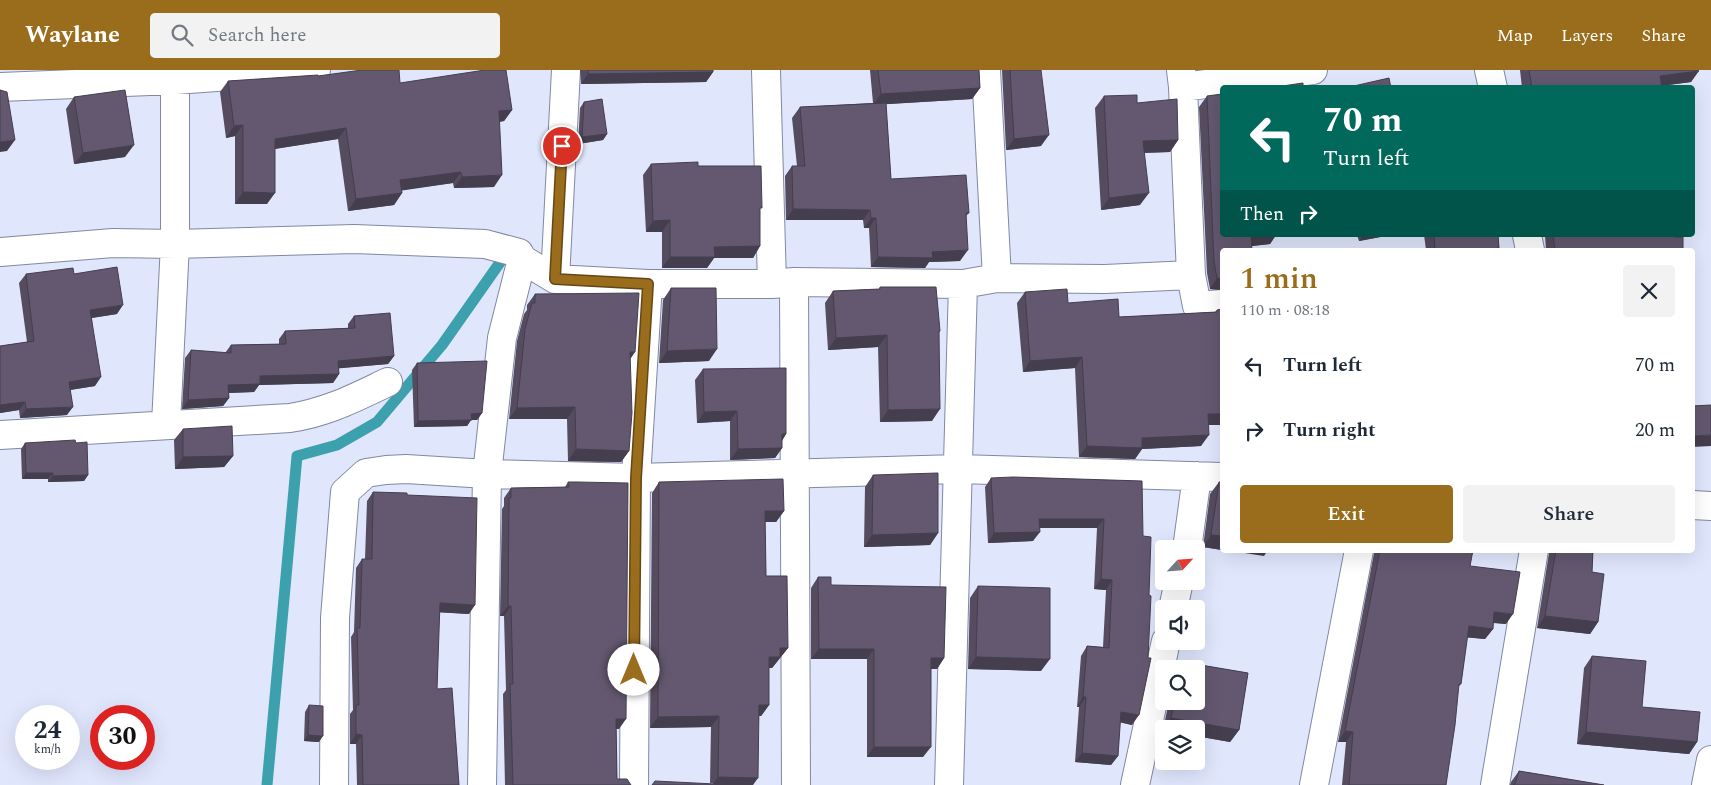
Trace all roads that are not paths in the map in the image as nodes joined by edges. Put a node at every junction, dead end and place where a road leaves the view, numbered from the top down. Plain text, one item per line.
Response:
1 (316, 70) edge
2 (566, 70) edge
3 (766, 70) edge
4 (986, 70) edge
5 (1313, 70) edge
6 (1488, 70) edge
7 (175, 75) edge
8 (1182, 78) edge
9 (1492, 85) edge
10 (0, 87) edge
11 (175, 244) junction
12 (0, 252) edge
13 (522, 259) junction
14 (1191, 275) junction
15 (997, 278) junction
16 (555, 279) junction
17 (783, 283) junction
18 (648, 284) junction
19 (963, 284) junction
20 (1220, 304) edge
21 (388, 382) dead end
22 (166, 424) junction
23 (0, 435) edge
24 (958, 469) junction
25 (487, 474) junction
26 (794, 474) junction
27 (1210, 477) edge
28 (636, 478) junction
29 (1695, 505) edge
30 (1711, 506) edge
31 (1189, 540) edge
32 (1358, 553) edge
33 (1534, 553) edge
34 (1164, 650) edge
35 (1711, 760) edge
36 (334, 785) edge
37 (482, 785) edge
38 (634, 785) edge
39 (796, 785) edge
40 (949, 785) edge
41 (1135, 785) edge
42 (1314, 785) edge
43 (1495, 785) edge
44 (1706, 785) edge

1 - 7 street
2 - 16 street
3 - 17 street
4 - 15 street
5 - 8 street
6 - 9 street
7 - 10 street
7 - 11 street
8 - 14 street
11 - 12 street
11 - 13 street
11 - 22 street
13 - 16 street
13 - 25 street
14 - 15 street
14 - 20 street
15 - 19 street
16 - 18 street
17 - 18 street
17 - 19 street
17 - 26 street
18 - 28 street
19 - 24 street
21 - 22 street
22 - 23 street
24 - 26 street
24 - 27 street
24 - 40 street
25 - 28 street
25 - 36 street
25 - 37 street
26 - 28 street
26 - 39 street
27 - 31 street
28 - 38 street
29 - 30 street
32 - 42 street
33 - 43 street
34 - 41 street
35 - 44 street

